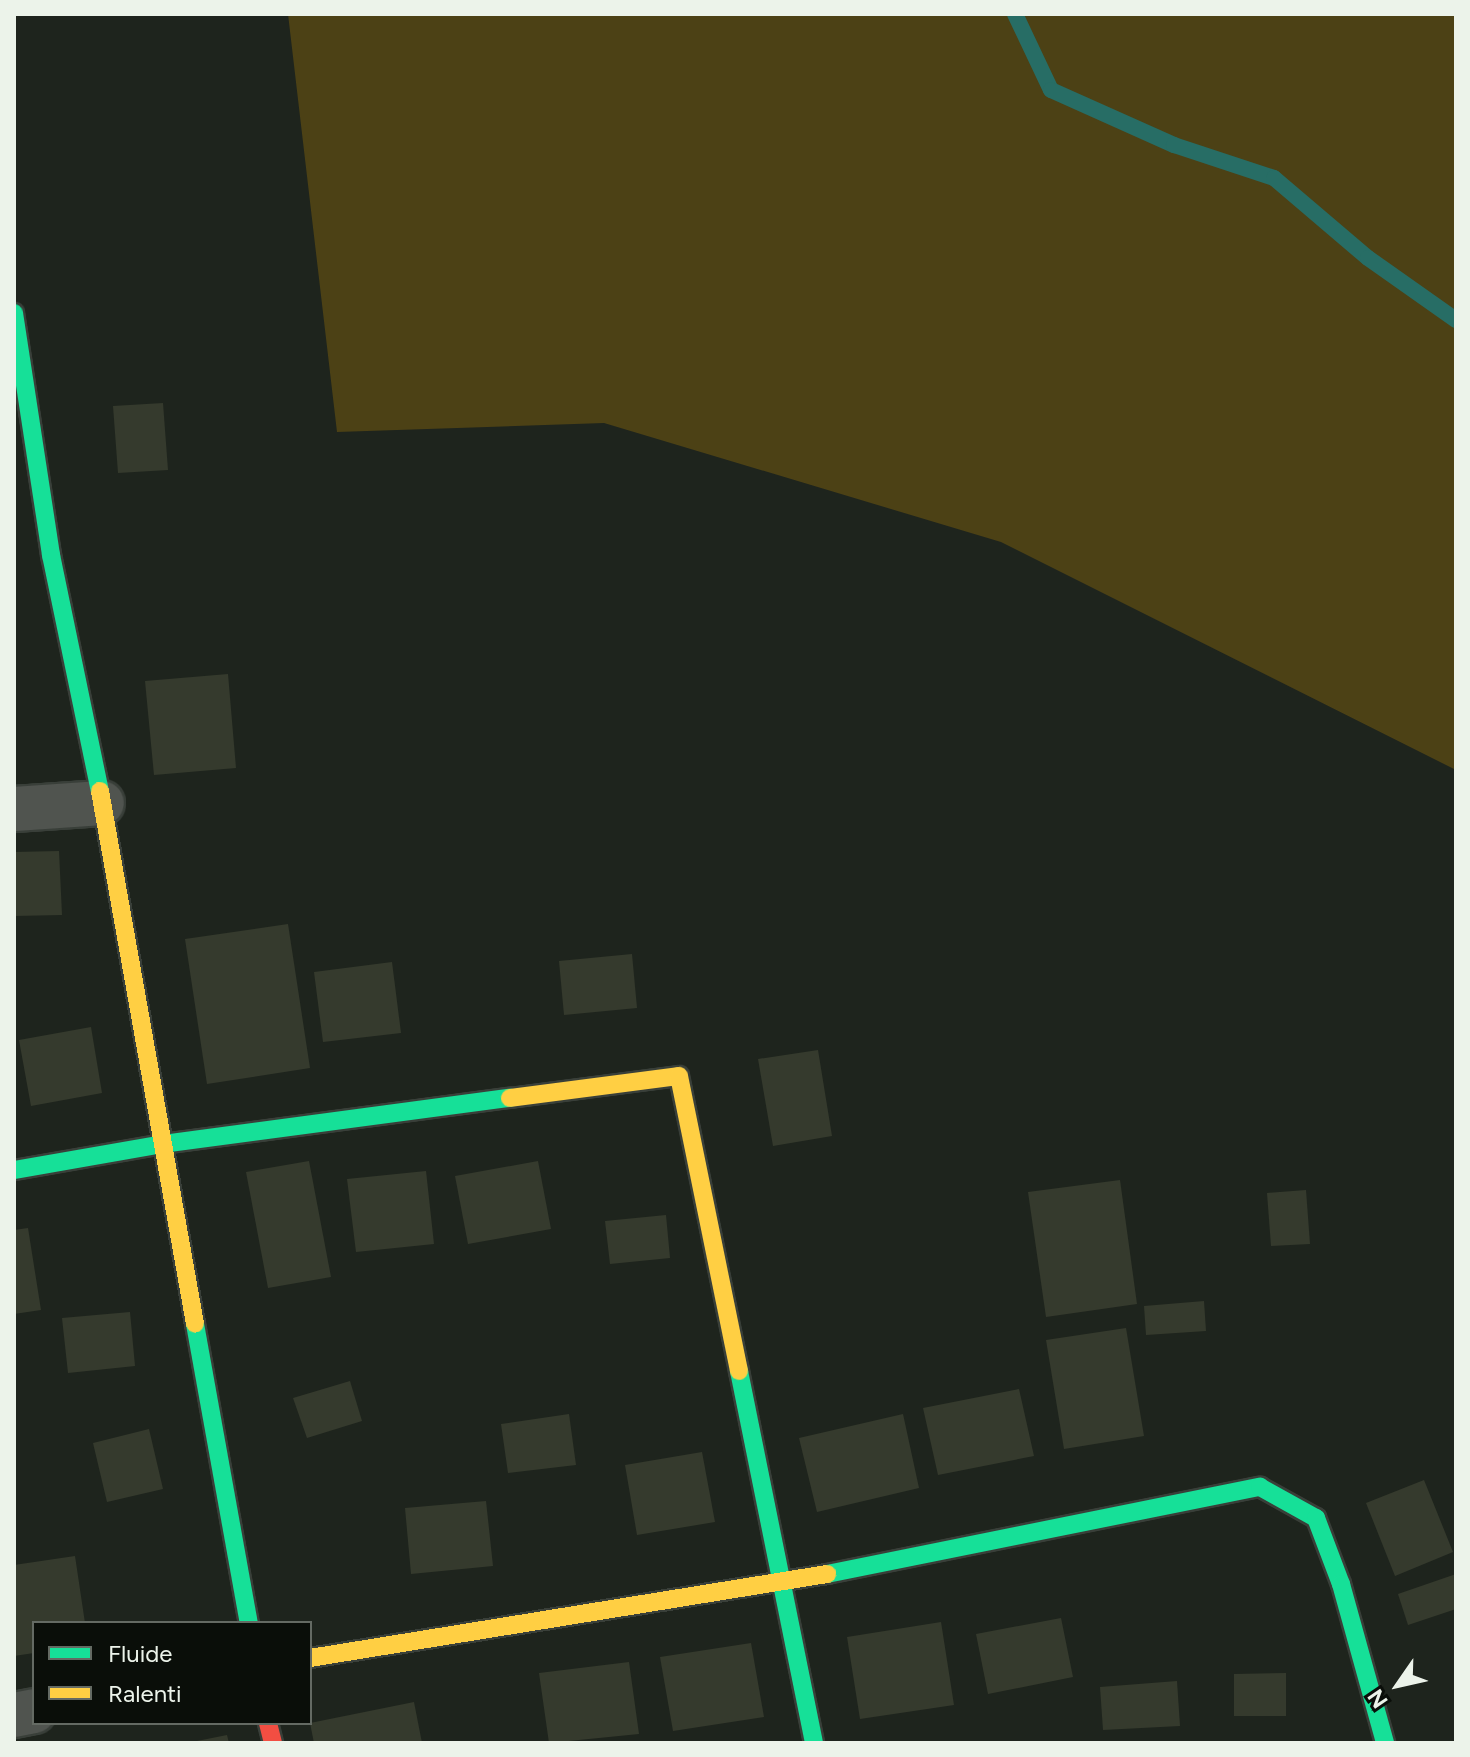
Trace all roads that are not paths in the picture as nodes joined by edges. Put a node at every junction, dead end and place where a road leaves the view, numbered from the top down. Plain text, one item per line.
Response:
1 (14, 313) edge
2 (102, 803) junction
3 (14, 809) edge
4 (163, 1144) junction
5 (14, 1170) edge
6 (781, 1583) junction
7 (249, 1621) edge
8 (312, 1658) edge
9 (814, 1743) edge
10 (1385, 1743) edge

1 - 2 street
2 - 3 street
2 - 4 street
4 - 5 street
4 - 6 street
4 - 7 street
6 - 8 street
6 - 9 street
6 - 10 street

